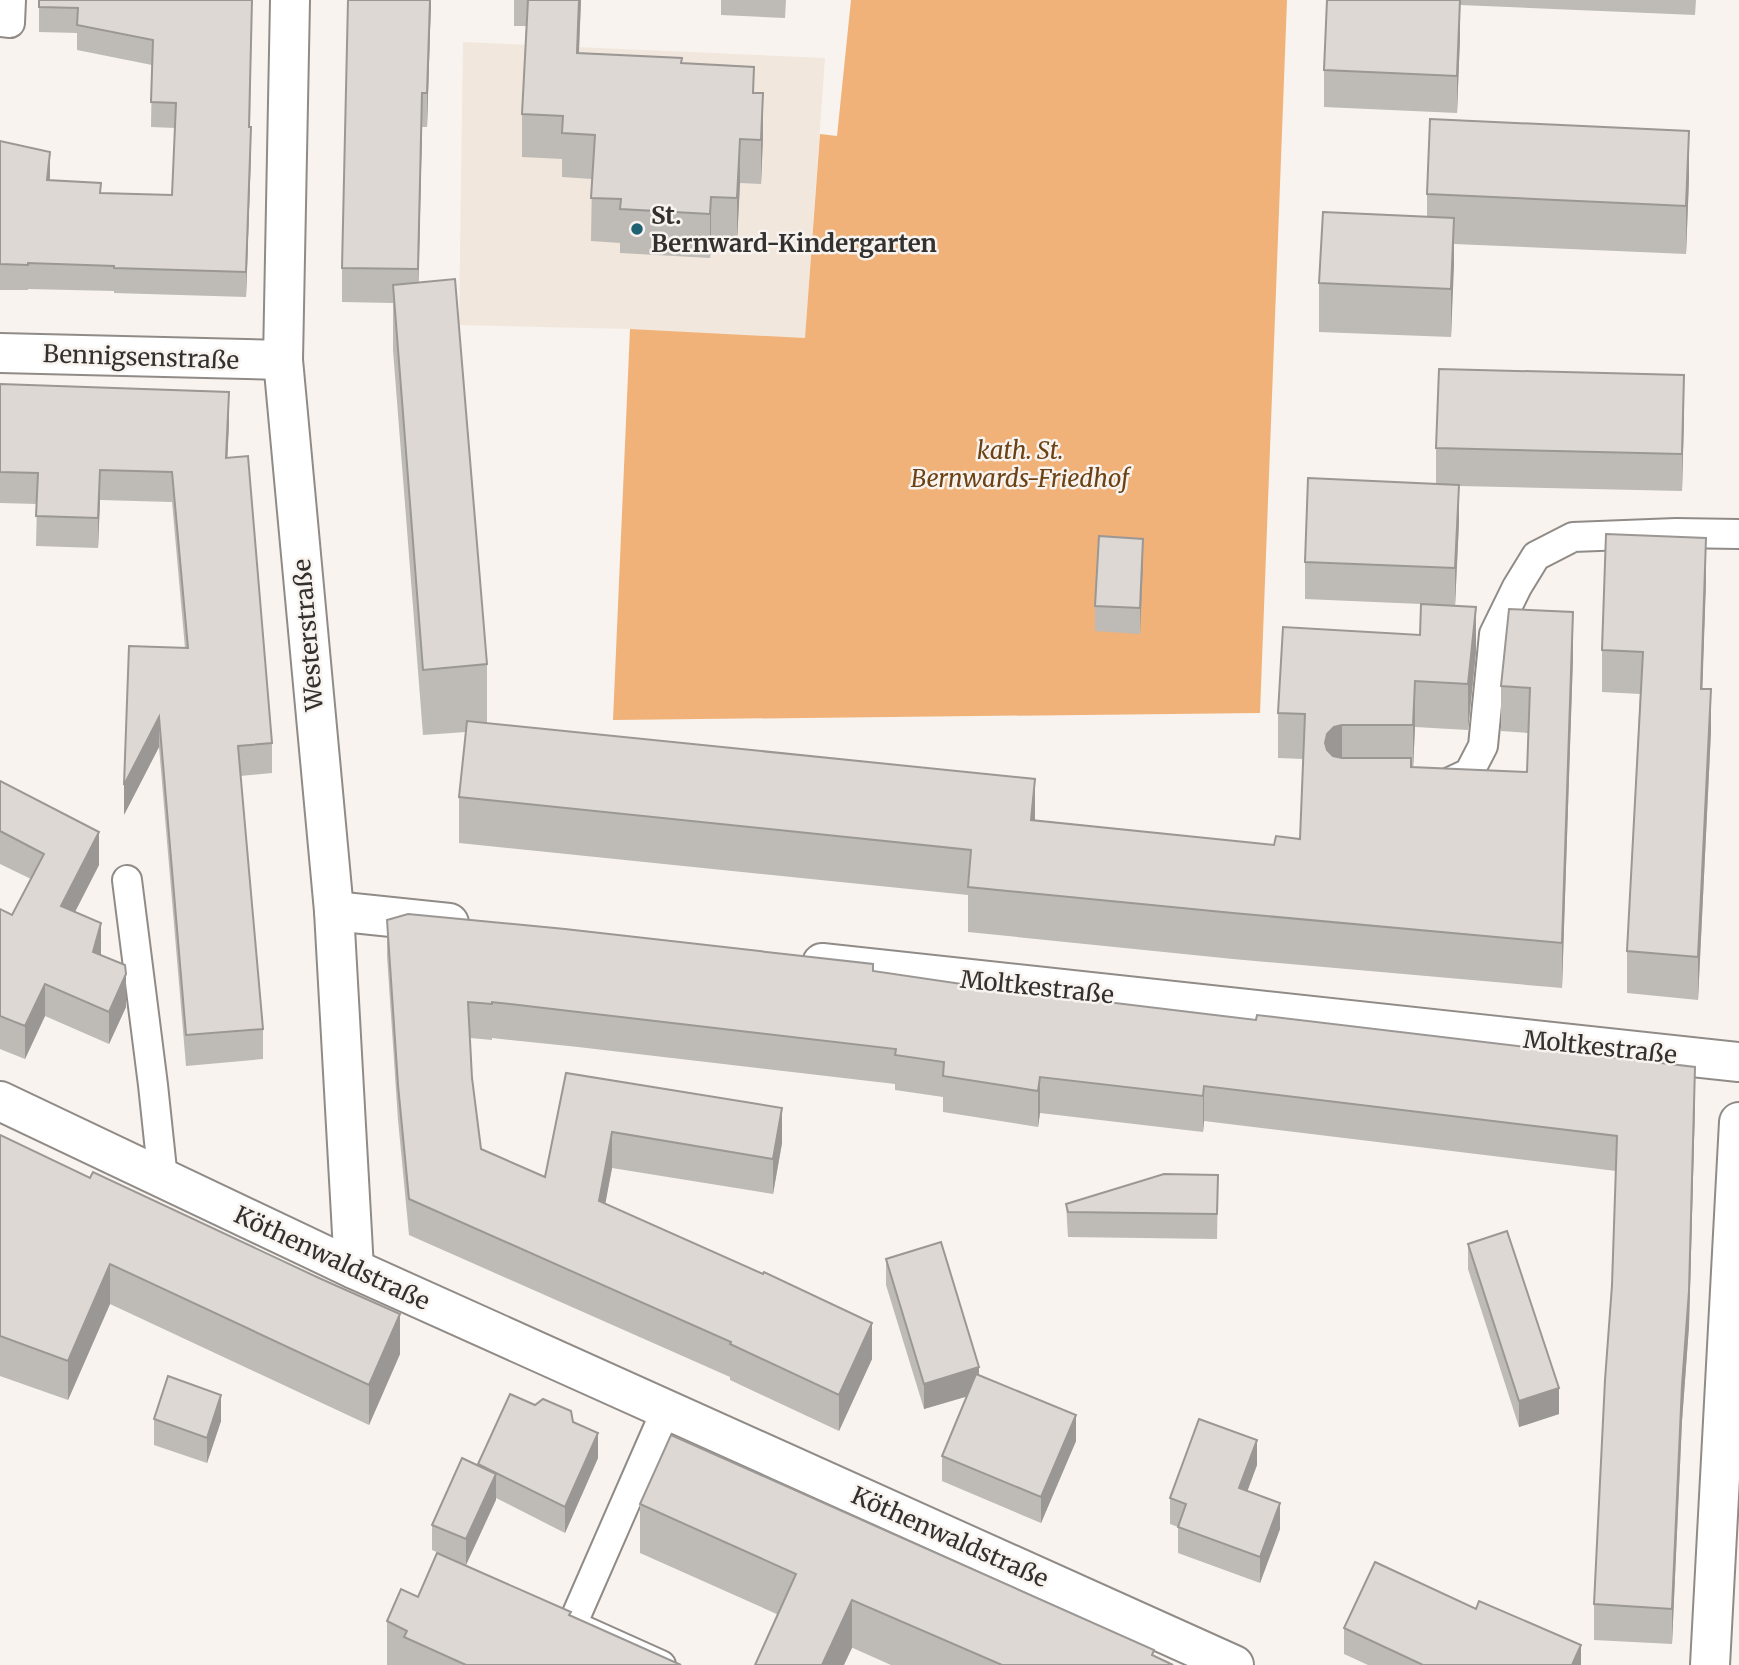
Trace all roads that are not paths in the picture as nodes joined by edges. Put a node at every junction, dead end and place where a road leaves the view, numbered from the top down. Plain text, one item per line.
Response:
1 (11, 0) edge
2 (290, 0) edge
3 (0, 22) edge
4 (0, 353) edge
5 (283, 360) junction
6 (1739, 534) edge
7 (1411, 787) edge
8 (127, 880) dead end
9 (334, 911) junction
10 (487, 927) edge
11 (793, 960) edge
12 (1739, 1062) edge
13 (0, 1101) edge
14 (1739, 1122) edge
15 (163, 1179) junction
16 (354, 1269) junction
17 (666, 1410) junction
18 (661, 1665) edge
19 (1234, 1665) edge
20 (1710, 1665) edge

1 - 3 lane
2 - 5 street, Westerstraße
4 - 5 street, Bennigsenstraße
5 - 9 street, Westerstraße
6 - 7 lane
8 - 15 lane
9 - 10 street
9 - 16 street, Westerstraße
11 - 12 street, Moltkestraße
13 - 15 street, Köthenwaldstraße
14 - 20 street
15 - 16 street, Köthenwaldstraße
16 - 17 street, Köthenwaldstraße
17 - 18 lane
17 - 19 street, Köthenwaldstraße

